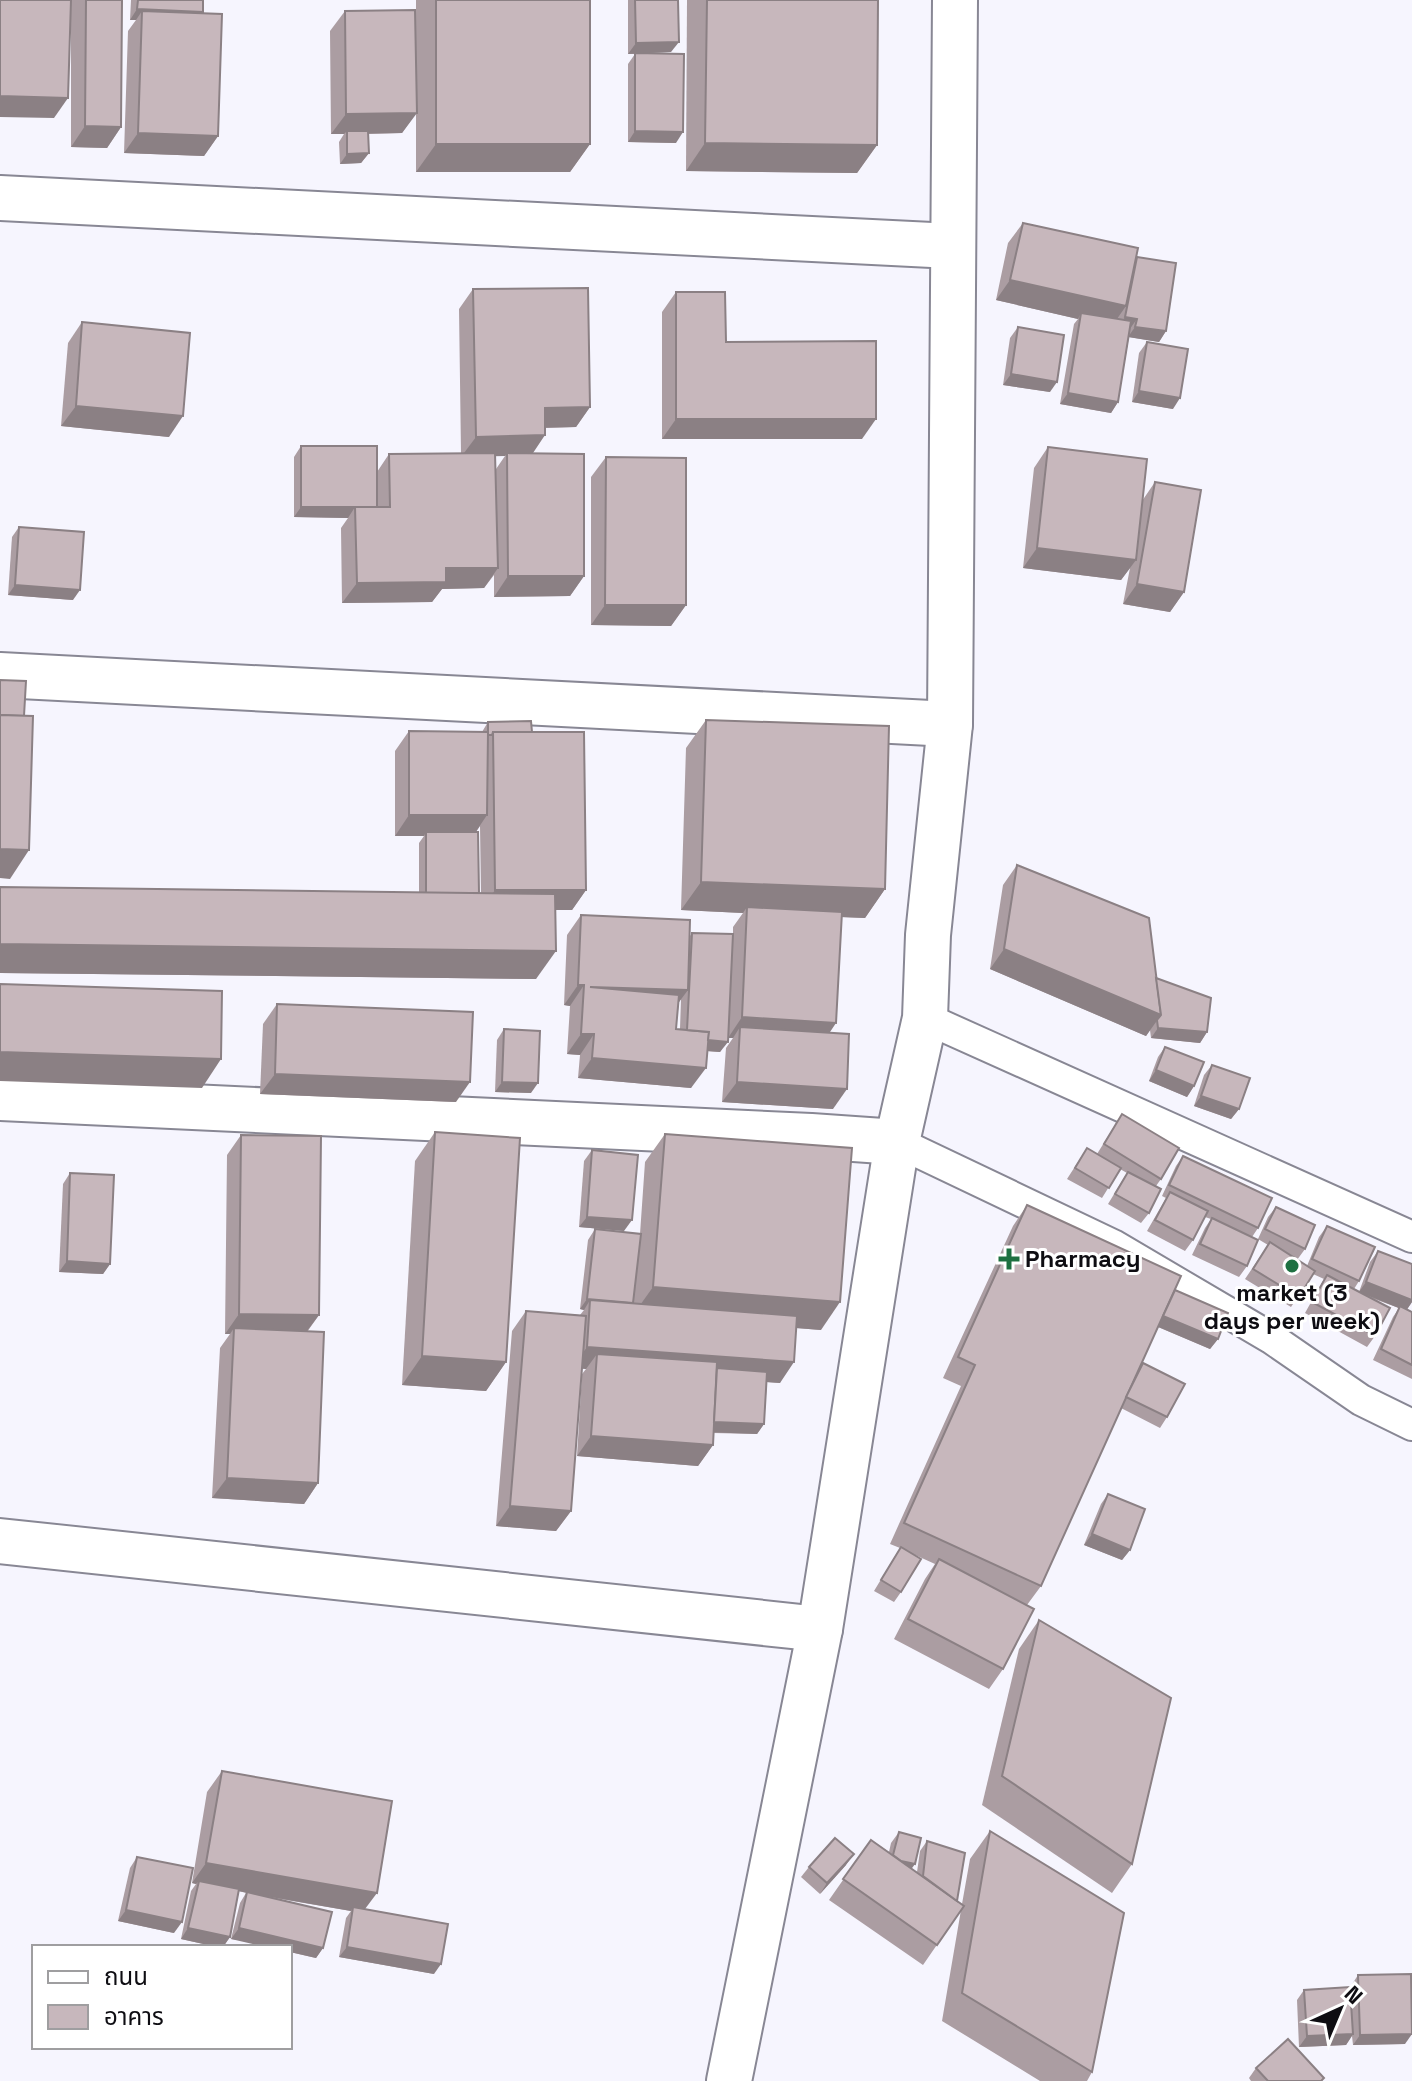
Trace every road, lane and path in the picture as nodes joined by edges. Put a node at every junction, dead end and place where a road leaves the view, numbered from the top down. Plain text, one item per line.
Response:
1 (955, 0) edge
2 (0, 198) edge
3 (952, 246) junction
4 (0, 675) edge
5 (950, 724) junction
6 (925, 1018) junction
7 (0, 1098) edge
8 (897, 1142) junction
9 (1412, 1237) edge
10 (1412, 1425) edge
11 (0, 1541) edge
12 (820, 1629) junction
13 (729, 2081) edge

1 - 3 street
2 - 3 street
3 - 5 street
4 - 5 street
5 - 6 street
6 - 8 street
6 - 9 lane
7 - 8 street
8 - 10 lane
8 - 12 street
11 - 12 street
12 - 13 street

